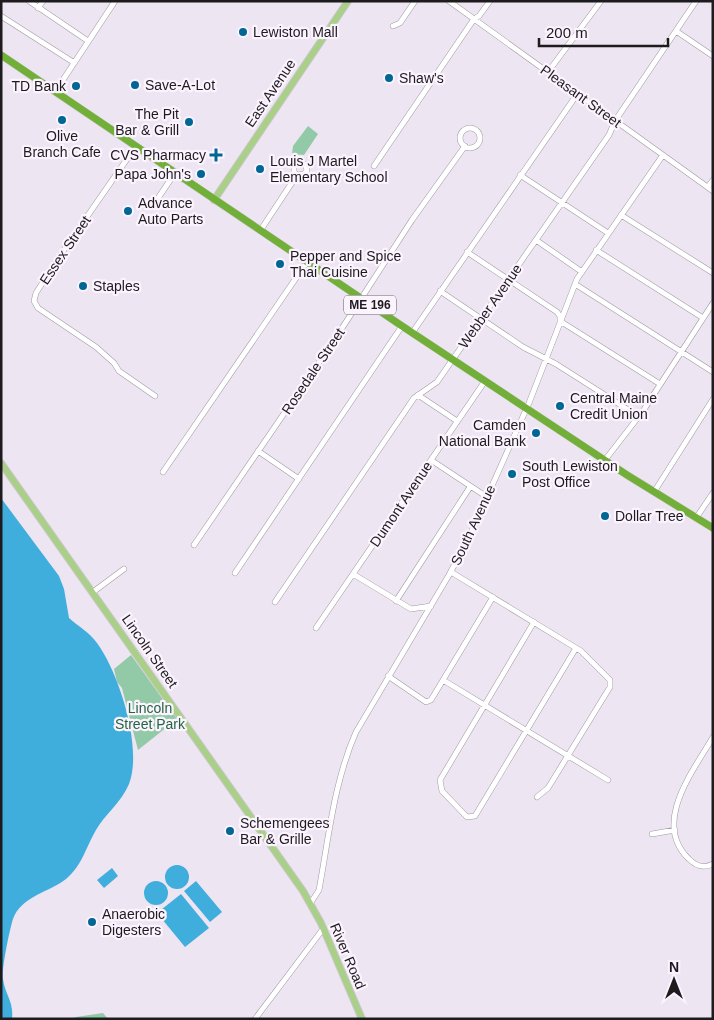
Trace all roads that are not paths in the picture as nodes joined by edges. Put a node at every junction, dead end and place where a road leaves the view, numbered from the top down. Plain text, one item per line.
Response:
1 (29, 1) edge
2 (43, 1) edge
3 (115, 1) edge
4 (348, 1) edge
5 (415, 1) edge
6 (449, 1) edge
7 (490, 1) edge
8 (601, 1) edge
9 (696, 1) edge
10 (38, 8) junction
11 (1, 16) edge
12 (474, 19) junction
13 (393, 26) dead end
14 (676, 31) junction
15 (88, 41) junction
16 (1, 55) edge
17 (713, 56) edge
18 (73, 62) junction
19 (548, 72) junction
20 (55, 92) junction
21 (578, 93) junction
22 (615, 121) junction
23 (136, 146) junction
24 (465, 146) junction
25 (663, 155) junction
26 (374, 166) dead end
27 (175, 173) junction
28 (297, 175) dead end
29 (520, 175) junction
30 (713, 180) edge
31 (710, 189) edge
32 (214, 200) junction
33 (562, 202) junction
34 (152, 207) dead end
35 (621, 215) junction
36 (260, 231) junction
37 (608, 233) junction
38 (536, 240) junction
39 (596, 250) junction
40 (467, 252) junction
41 (307, 262) junction
42 (582, 272) junction
43 (713, 274) edge
44 (508, 280) junction
45 (575, 284) junction
46 (440, 291) junction
47 (360, 298) junction
48 (713, 303) edge
49 (703, 318) junction
50 (481, 319) junction
51 (560, 321) junction
52 (402, 326) junction
53 (412, 333) junction
54 (682, 351) junction
55 (546, 359) junction
56 (453, 360) junction
57 (713, 372) edge
58 (484, 381) junction
59 (660, 384) junction
60 (418, 394) junction
61 (155, 396) dead end
62 (713, 399) edge
63 (527, 408) junction
64 (638, 416) junction
65 (457, 421) junction
66 (258, 451) junction
67 (431, 460) junction
68 (605, 460) junction
69 (1, 463) edge
70 (163, 472) dead end
71 (299, 479) junction
72 (470, 487) junction
73 (654, 492) junction
74 (713, 493) edge
75 (487, 497) junction
76 (696, 518) junction
77 (713, 528) edge
78 (194, 545) dead end
79 (124, 568) dead end
80 (451, 572) junction
81 (235, 573) dead end
82 (353, 574) junction
83 (92, 592) junction
84 (493, 597) junction
85 (396, 601) junction
86 (275, 602) dead end
87 (431, 606) junction
88 (534, 622) junction
89 (316, 628) dead end
90 (576, 648) junction
91 (388, 676) junction
92 (443, 680) junction
93 (484, 706) junction
94 (527, 731) junction
95 (713, 737) edge
96 (568, 756) junction
97 (608, 780) dead end
98 (537, 797) dead end
99 (675, 830) junction
100 (652, 834) dead end
101 (713, 864) edge
102 (310, 904) junction
103 (323, 928) junction
104 (255, 1019) edge
105 (362, 1019) edge

1 - 10 street
2 - 10 street
3 - 15 street
4 - 32 main road, East Avenue
5 - 13 street
6 - 12 street, Pleasant Street
7 - 12 street
8 - 19 street
9 - 14 street, Webber Avenue
10 - 15 street
11 - 18 street
12 - 19 street, Pleasant Street
12 - 26 street
14 - 17 street
14 - 22 street, Webber Avenue
15 - 18 street
16 - 20 highway, ME 196
18 - 20 street
19 - 21 street, Pleasant Street
20 - 23 highway, ME 196
21 - 22 street, Pleasant Street
21 - 29 street
22 - 25 street, Pleasant Street
22 - 33 street, Webber Avenue
23 - 27 highway, ME 196
23 - 61 street, Essex Street
24 - 24 street, Rosedale Street
24 - 47 street, Rosedale Street
25 - 31 street, Pleasant Street
25 - 35 street, South Avenue
27 - 32 highway, ME 196
27 - 34 street
28 - 36 street
29 - 33 street
29 - 40 street
30 - 31 street
32 - 36 highway, ME 196
33 - 37 street
33 - 38 street, Webber Avenue
35 - 37 street, South Avenue
35 - 43 street
36 - 41 highway, ME 196
37 - 39 street, South Avenue
38 - 42 street
38 - 44 street, Webber Avenue
39 - 42 street, South Avenue
39 - 49 street
40 - 44 street
40 - 46 street
41 - 47 highway, ME 196
41 - 70 street
42 - 45 street, South Avenue
44 - 50 street, Webber Avenue
44 - 51 street
45 - 51 street, South Avenue
45 - 54 street
46 - 50 street
46 - 53 street
47 - 52 highway, ME 196
47 - 66 street, Rosedale Street
48 - 49 street
49 - 54 street
50 - 55 street
50 - 56 street, Webber Avenue
51 - 55 street, South Avenue
51 - 59 street
52 - 53 highway, ME 196
52 - 71 street
53 - 56 highway, ME 196
54 - 57 street
54 - 59 street
55 - 63 street, South Avenue
55 - 64 street
56 - 58 highway, ME 196
56 - 60 street, Webber Avenue
58 - 63 highway, ME 196
58 - 65 street, Dumont Avenue
59 - 64 street
60 - 65 street
60 - 86 street, Webber Avenue
62 - 73 street
63 - 68 highway, ME 196
63 - 75 street, South Avenue
64 - 68 street
65 - 67 street, Dumont Avenue
66 - 71 street
66 - 78 street, Rosedale Street
67 - 72 street
67 - 82 street, Dumont Avenue
68 - 73 highway, ME 196
69 - 83 main road, Lincoln Street
71 - 81 street
72 - 75 street
72 - 85 street
73 - 76 highway, ME 196
74 - 76 street
75 - 80 street, South Avenue
76 - 77 highway, ME 196
79 - 83 street
80 - 84 street
80 - 87 street, South Avenue
82 - 85 street
82 - 89 street, Dumont Avenue
83 - 102 main road, Lincoln Street
84 - 88 street
84 - 92 street
85 - 87 street
87 - 91 street, South Avenue
88 - 90 street
88 - 93 street
90 - 94 street
90 - 96 street
91 - 92 street
91 - 102 street, South Avenue
92 - 93 street
93 - 94 street
93 - 94 street
94 - 96 street
95 - 99 street
96 - 97 street
96 - 98 street
99 - 100 street
99 - 101 street
102 - 103 main road, River Road
103 - 104 street
103 - 105 main road, River Road

